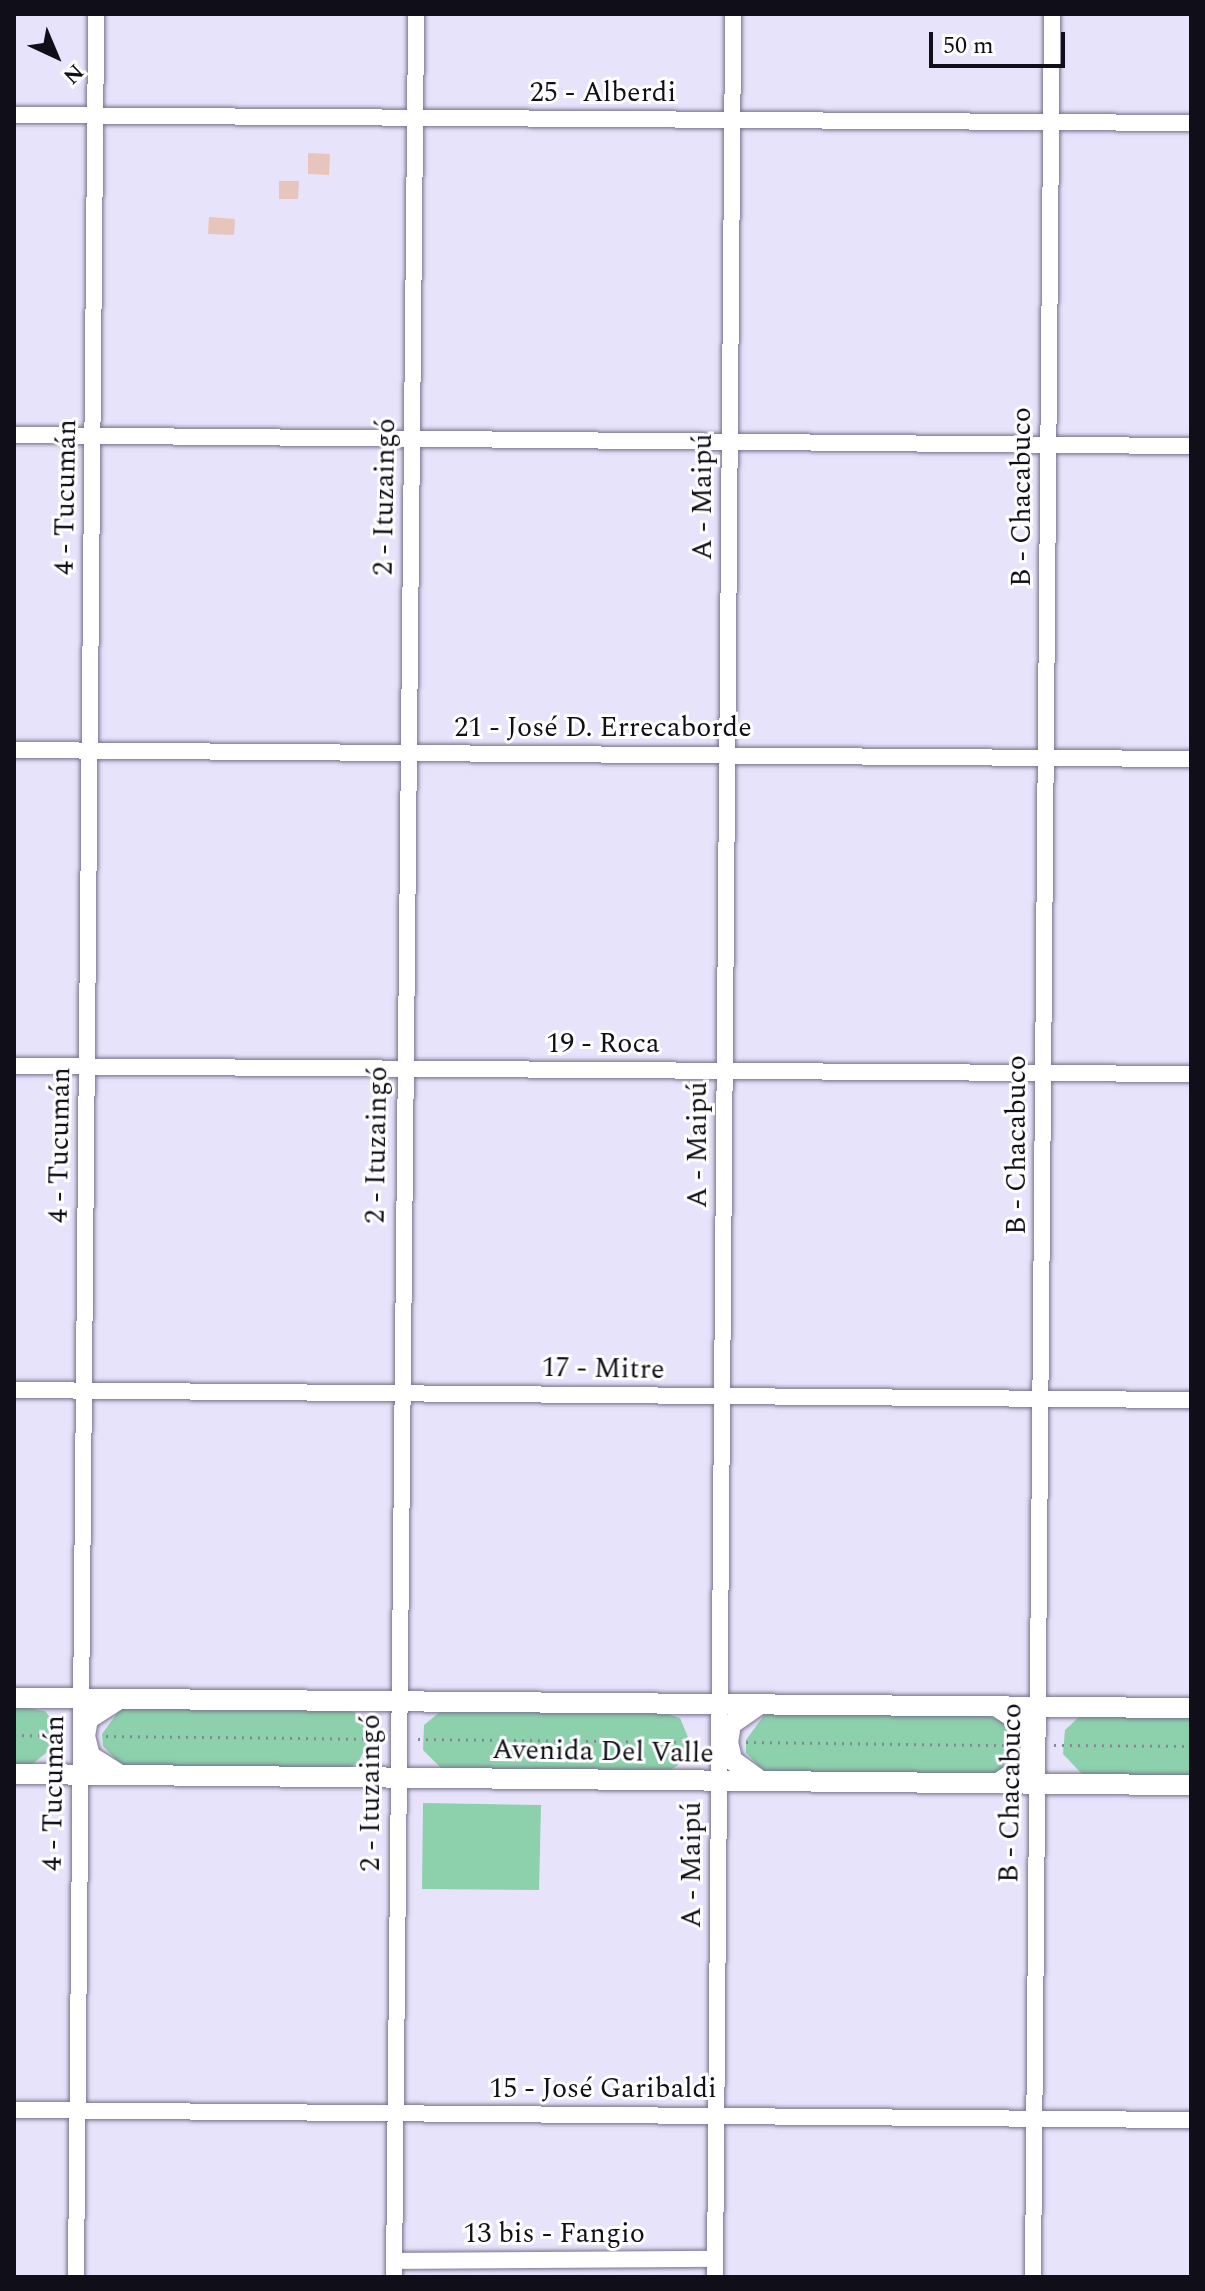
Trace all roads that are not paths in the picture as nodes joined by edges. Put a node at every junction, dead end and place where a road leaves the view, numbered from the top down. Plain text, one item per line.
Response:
1 (96, 14) edge
2 (416, 14) edge
3 (733, 14) edge
4 (1052, 14) edge
5 (14, 115) edge
6 (95, 115) junction
7 (415, 117) junction
8 (732, 120) junction
9 (1052, 122) junction
10 (1191, 123) edge
11 (14, 435) edge
12 (92, 436) junction
13 (411, 439) junction
14 (729, 442) junction
15 (1049, 445) junction
16 (1191, 446) edge
17 (14, 750) edge
18 (90, 750) junction
19 (408, 753) junction
20 (727, 755) junction
21 (1046, 758) junction
22 (1191, 759) edge
23 (14, 1066) edge
24 (87, 1067) junction
25 (404, 1068) junction
26 (724, 1071) junction
27 (1043, 1073) junction
28 (1191, 1074) edge
29 (14, 1390) edge
30 (84, 1391) junction
31 (401, 1393) junction
32 (722, 1396) junction
33 (1041, 1399) junction
34 (1191, 1400) edge
35 (14, 1698) edge
36 (81, 1699) junction
37 (124, 1699) junction
38 (397, 1701) junction
39 (719, 1704) junction
40 (765, 1704) junction
41 (996, 1706) junction
42 (1038, 1706) junction
43 (1191, 1708) edge
44 (83, 1736) junction
45 (724, 1742) junction
46 (1034, 1745) junction
47 (14, 1774) edge
48 (80, 1775) junction
49 (121, 1775) junction
50 (397, 1778) junction
51 (719, 1781) junction
52 (763, 1781) junction
53 (993, 1783) junction
54 (1038, 1784) junction
55 (1191, 1785) edge
56 (14, 2110) edge
57 (77, 2111) junction
58 (395, 2113) junction
59 (716, 2116) junction
60 (1035, 2119) junction
61 (1191, 2120) edge
62 (715, 2259) junction
63 (394, 2269) edge
64 (76, 2277) edge
65 (715, 2277) edge
66 (1033, 2277) edge

1 - 6 street, 4 - Tucumán
2 - 7 street, 2 - Ituzaingó
3 - 8 street, A - Maipú
4 - 9 street, B - Chacabuco
5 - 6 street, 25 - Alberdi
6 - 7 street, 25 - Alberdi
6 - 12 street, 4 - Tucumán
7 - 8 street, 25 - Alberdi
7 - 13 street, 2 - Ituzaingó
8 - 9 street, 25 - Alberdi
8 - 14 street, A - Maipú
9 - 10 street, 25 - Alberdi
9 - 15 street, B - Chacabuco
11 - 12 street
12 - 13 street
12 - 18 street, 4 - Tucumán
13 - 14 street
13 - 19 street, 2 - Ituzaingó
14 - 15 street
14 - 20 street, A - Maipú
15 - 16 street
15 - 21 street, B - Chacabuco
17 - 18 street, 21 - José D. Errecaborde
18 - 19 street, 21 - José D. Errecaborde
18 - 24 street, 4 - Tucumán
19 - 20 street, 21 - José D. Errecaborde
19 - 25 street, 2 - Ituzaingó
20 - 21 street, 21 - José D. Errecaborde
20 - 26 street, A - Maipú
21 - 22 street, 21 - José D. Errecaborde
21 - 27 street, B - Chacabuco
23 - 24 street, 19 - Roca
24 - 25 street, 19 - Roca
24 - 30 street, 4 - Tucumán
25 - 26 street, 19 - Roca
25 - 31 street, 2 - Ituzaingó
26 - 27 street, 19 - Roca
26 - 32 street, A - Maipú
27 - 28 street, 19 - Roca
27 - 33 street, B - Chacabuco
29 - 30 street, 17 - Mitre
30 - 31 street, 17 - Mitre
30 - 36 street, 4 - Tucumán
31 - 32 street, 17 - Mitre
31 - 38 street, 2 - Ituzaingó
32 - 33 street, 17 - Mitre
32 - 39 street, A - Maipú
33 - 34 street, 17 - Mitre
33 - 42 street, B - Chacabuco
35 - 36 street, Avenida Del Valle
36 - 37 street, Avenida Del Valle
36 - 44 street, 4 - Tucumán
37 - 38 street, Avenida Del Valle
37 - 44 street
38 - 39 street, Avenida Del Valle
38 - 50 street, 2 - Ituzaingó
39 - 40 street, Avenida Del Valle
39 - 45 street, A - Maipú
40 - 41 street, Avenida Del Valle
40 - 45 street
41 - 42 street, Avenida Del Valle
41 - 46 street
42 - 43 street, Avenida Del Valle
42 - 46 street, B - Chacabuco
44 - 48 street, 4 - Tucumán
44 - 49 street
45 - 51 street, A - Maipú
45 - 52 street
46 - 53 street
46 - 54 street, B - Chacabuco
47 - 48 street, Avenida Del Valle
48 - 49 street, Avenida Del Valle
48 - 57 street, 4 - Tucumán
49 - 50 street, Avenida Del Valle
50 - 51 street, Avenida Del Valle
50 - 58 street, 2 - Ituzaingó
51 - 52 street, Avenida Del Valle
51 - 59 street, A - Maipú
52 - 53 street, Avenida Del Valle
53 - 54 street, Avenida Del Valle
54 - 55 street, Avenida Del Valle
54 - 60 street, B - Chacabuco
56 - 57 street, 15 - José Garibaldi
57 - 58 street, 15 - José Garibaldi
57 - 64 street, 4 - Tucumán
58 - 59 street, 15 - José Garibaldi
58 - 63 street, 2 - Ituzaingó
59 - 60 street, 15 - José Garibaldi
59 - 62 street, A - Maipú
60 - 61 street, 15 - José Garibaldi
60 - 66 street, B - Chacabuco
62 - 63 street, 13 bis - Fangio
62 - 65 street, A - Maipú

